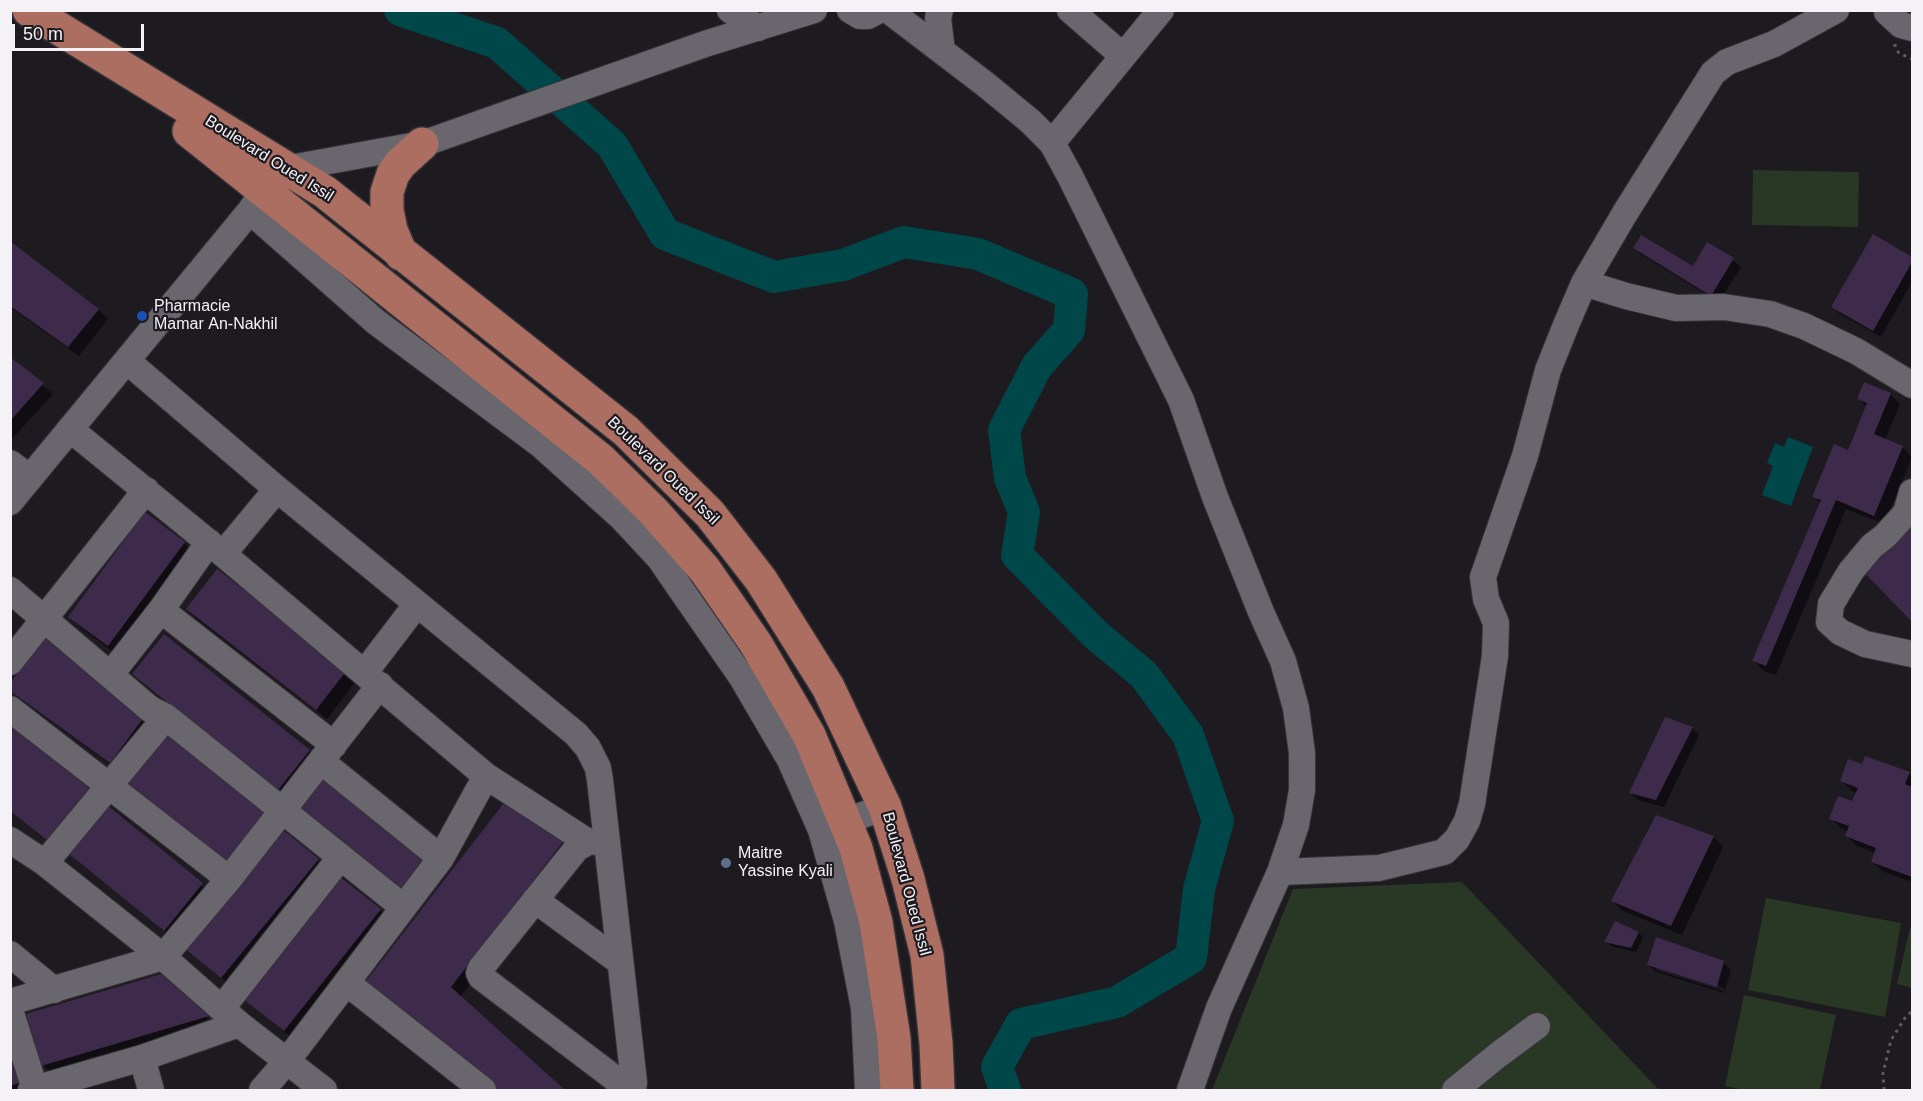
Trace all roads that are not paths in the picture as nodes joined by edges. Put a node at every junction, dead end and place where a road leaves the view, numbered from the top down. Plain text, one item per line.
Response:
1 (29, 10) edge
2 (730, 10) edge
3 (814, 10) edge
4 (850, 10) edge
5 (879, 10) edge
6 (888, 10) edge
7 (940, 10) edge
8 (1070, 10) edge
9 (1161, 10) edge
10 (1836, 10) edge
11 (1887, 10) edge
12 (758, 28) junction
13 (1912, 28) edge
14 (942, 51) junction
15 (1123, 56) junction
16 (1052, 143) junction
17 (422, 144) junction
18 (266, 190) junction
19 (401, 254) junction
20 (1584, 284) junction
21 (126, 361) junction
22 (1912, 385) edge
23 (581, 396) junction
24 (70, 429) junction
25 (549, 434) junction
26 (20, 471) edge
27 (277, 489) junction
28 (146, 490) junction
29 (1912, 492) edge
30 (10, 502) edge
31 (216, 548) junction
32 (10, 590) edge
33 (417, 603) junction
34 (160, 610) junction
35 (45, 618) junction
36 (1912, 654) edge
37 (10, 662) edge
38 (111, 674) junction
39 (373, 678) junction
40 (10, 709) edge
41 (166, 717) junction
42 (328, 753) junction
43 (486, 776) junction
44 (111, 786) junction
45 (885, 807) junction
46 (281, 811) junction
47 (833, 826) junction
48 (10, 840) edge
49 (597, 842) junction
50 (340, 858) junction
51 (441, 858) junction
52 (45, 863) junction
53 (1280, 872) junction
54 (229, 879) junction
55 (535, 900) junction
56 (404, 907) junction
57 (10, 954) edge
58 (163, 957) junction
59 (620, 962) junction
60 (347, 983) junction
61 (54, 990) junction
62 (10, 1002) edge
63 (10, 1010) edge
64 (230, 1016) junction
65 (1537, 1026) dead end
66 (141, 1058) junction
67 (287, 1061) junction
68 (33, 1090) edge
69 (151, 1090) edge
70 (262, 1090) edge
71 (324, 1090) edge
72 (480, 1090) edge
73 (632, 1090) edge
74 (868, 1090) edge
75 (897, 1090) edge
76 (938, 1090) edge
77 (1190, 1090) edge
78 (1455, 1090) edge

1 - 18 main road, Boulevard Oued Issil
2 - 12 street
3 - 12 street
4 - 5 street
6 - 14 street
7 - 14 street
8 - 15 street
9 - 15 street
10 - 20 street
11 - 13 street
12 - 17 street
14 - 16 street
15 - 16 street
16 - 53 street
17 - 18 street
17 - 19 main road
18 - 19 main road, Boulevard Oued Issil
18 - 21 street
18 - 25 main road, Boulevard Oued Issil
19 - 23 main road, Boulevard Oued Issil
20 - 22 street
20 - 53 street
21 - 24 street
21 - 27 street
23 - 25 street
23 - 45 main road, Boulevard Oued Issil
24 - 26 street
24 - 28 street
25 - 47 main road, Boulevard Oued Issil
26 - 30 street
27 - 31 street
27 - 33 street
28 - 31 street
28 - 35 street
29 - 36 street
31 - 34 street
31 - 39 street
32 - 35 street
33 - 39 street
33 - 49 street
34 - 38 street
34 - 42 street
35 - 37 street
35 - 38 street
38 - 41 street
39 - 42 street
39 - 43 street
40 - 44 street
41 - 44 street
41 - 46 street
42 - 46 street
42 - 51 street
43 - 49 street
43 - 51 street
44 - 52 street
44 - 54 street
45 - 47 street
45 - 76 main road, Boulevard Oued Issil
46 - 50 street
46 - 54 street
47 - 74 street
47 - 75 main road, Boulevard Oued Issil
48 - 52 street
49 - 55 street
49 - 59 street
50 - 56 street
50 - 64 street
51 - 56 street
52 - 58 street
53 - 77 street
54 - 58 street
55 - 59 street
55 - 73 street
56 - 60 street
57 - 61 street
58 - 61 street
58 - 64 street
59 - 73 street
60 - 67 street
60 - 72 street
61 - 62 street
63 - 68 street
64 - 66 street
64 - 67 street
65 - 78 street
66 - 68 street
66 - 69 street
67 - 70 street
67 - 71 street

